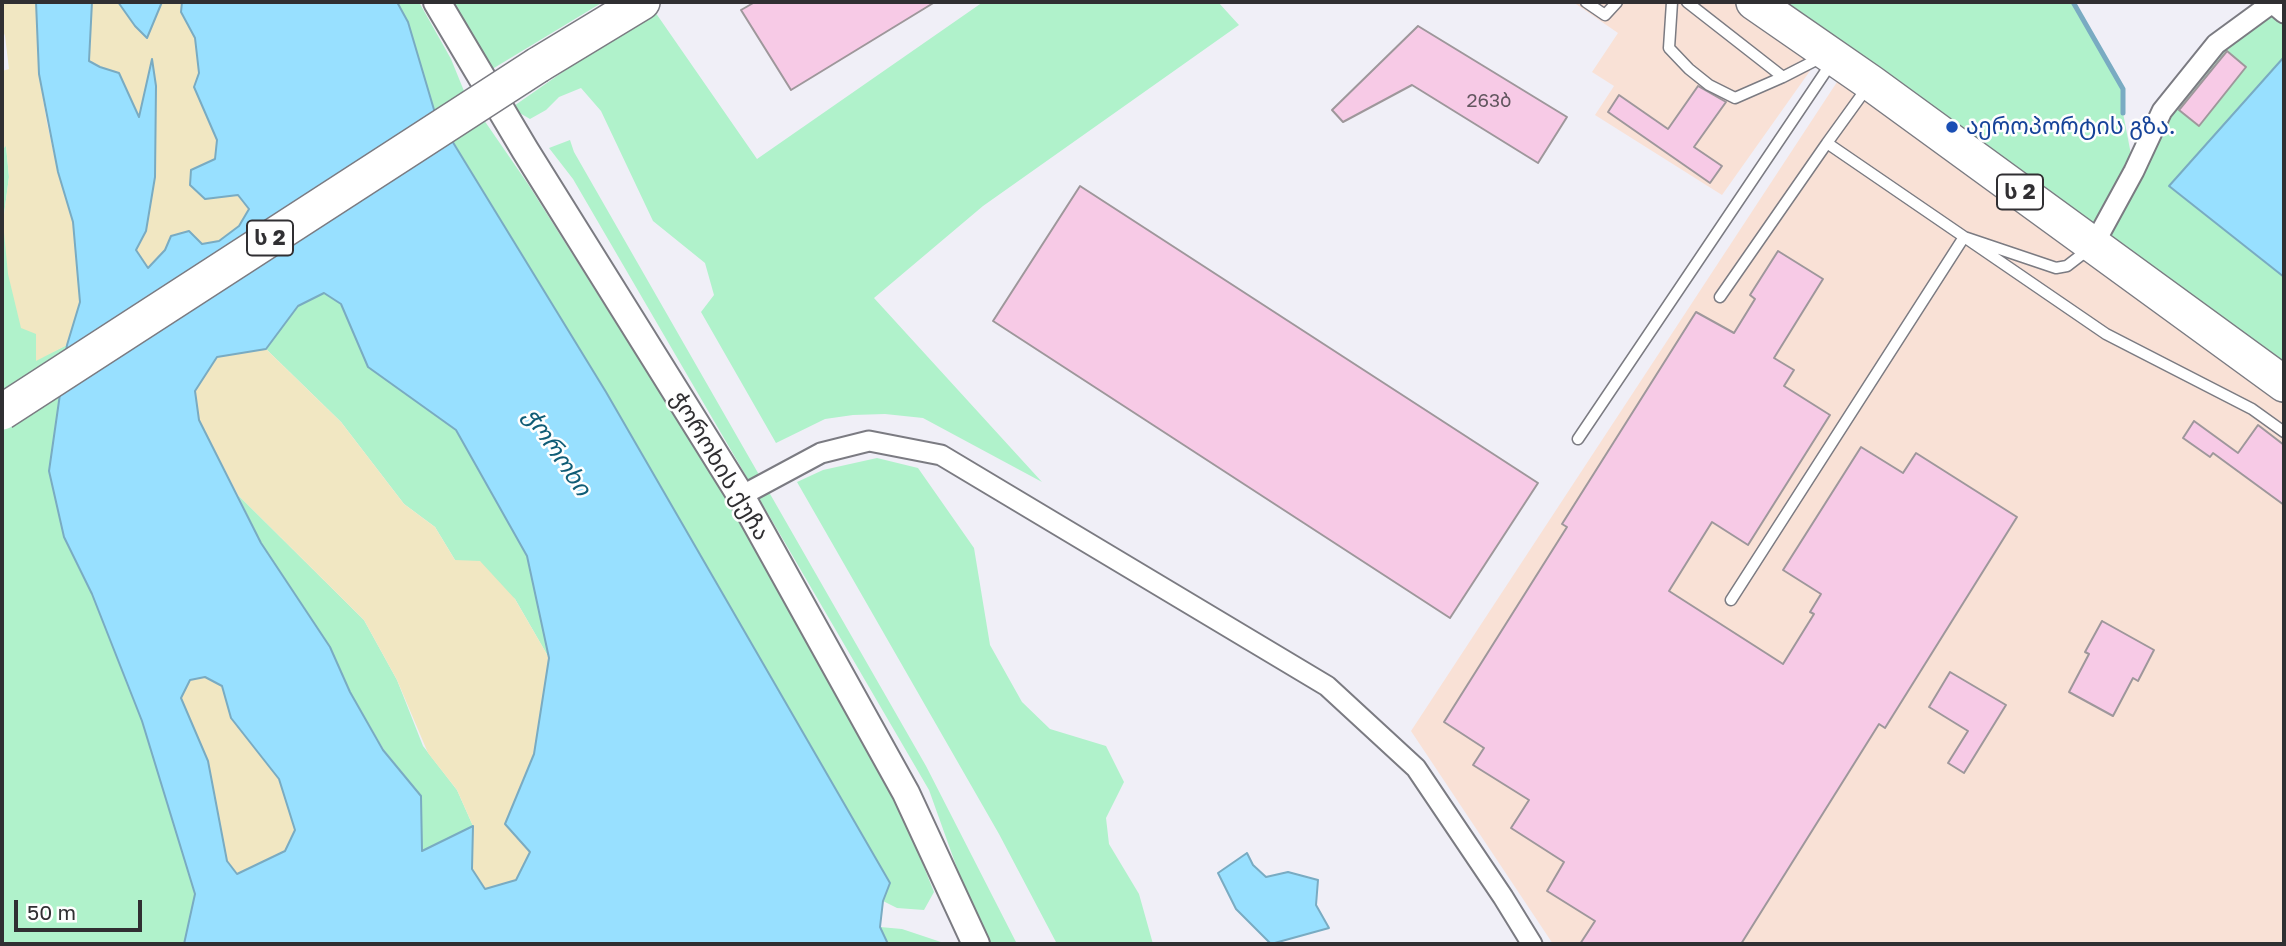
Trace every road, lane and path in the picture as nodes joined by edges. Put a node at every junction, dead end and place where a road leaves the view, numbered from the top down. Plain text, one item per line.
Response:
1 (437, 2) edge
2 (642, 2) edge
3 (1586, 2) edge
4 (1617, 2) edge
5 (1672, 2) edge
6 (1687, 2) edge
7 (1754, 2) edge
8 (2284, 13) edge
9 (1832, 56) junction
10 (1783, 77) junction
11 (1871, 83) junction
12 (1827, 143) junction
13 (1964, 237) junction
14 (2093, 246) junction
15 (1720, 297) dead end
16 (2284, 384) edge
17 (2, 412) edge
18 (2284, 432) edge
19 (1578, 439) dead end
20 (741, 496) junction
21 (1731, 600) dead end
22 (976, 944) edge
23 (1532, 944) edge

1 - 20 street, ჭოროხის ქუჩა
2 - 17 highway, ს 2, bridge
3 - 4 lane
5 - 10 lane
6 - 10 lane
7 - 9 highway, ს 2
8 - 14 street
9 - 10 lane
9 - 11 highway, ს 2
9 - 19 lane
11 - 12 lane
11 - 14 highway, ს 2
12 - 13 lane
12 - 15 lane
13 - 14 lane
13 - 18 lane
13 - 21 lane
14 - 16 highway, ს 2
20 - 22 street, ჭოროხის ქუჩა
20 - 23 street

